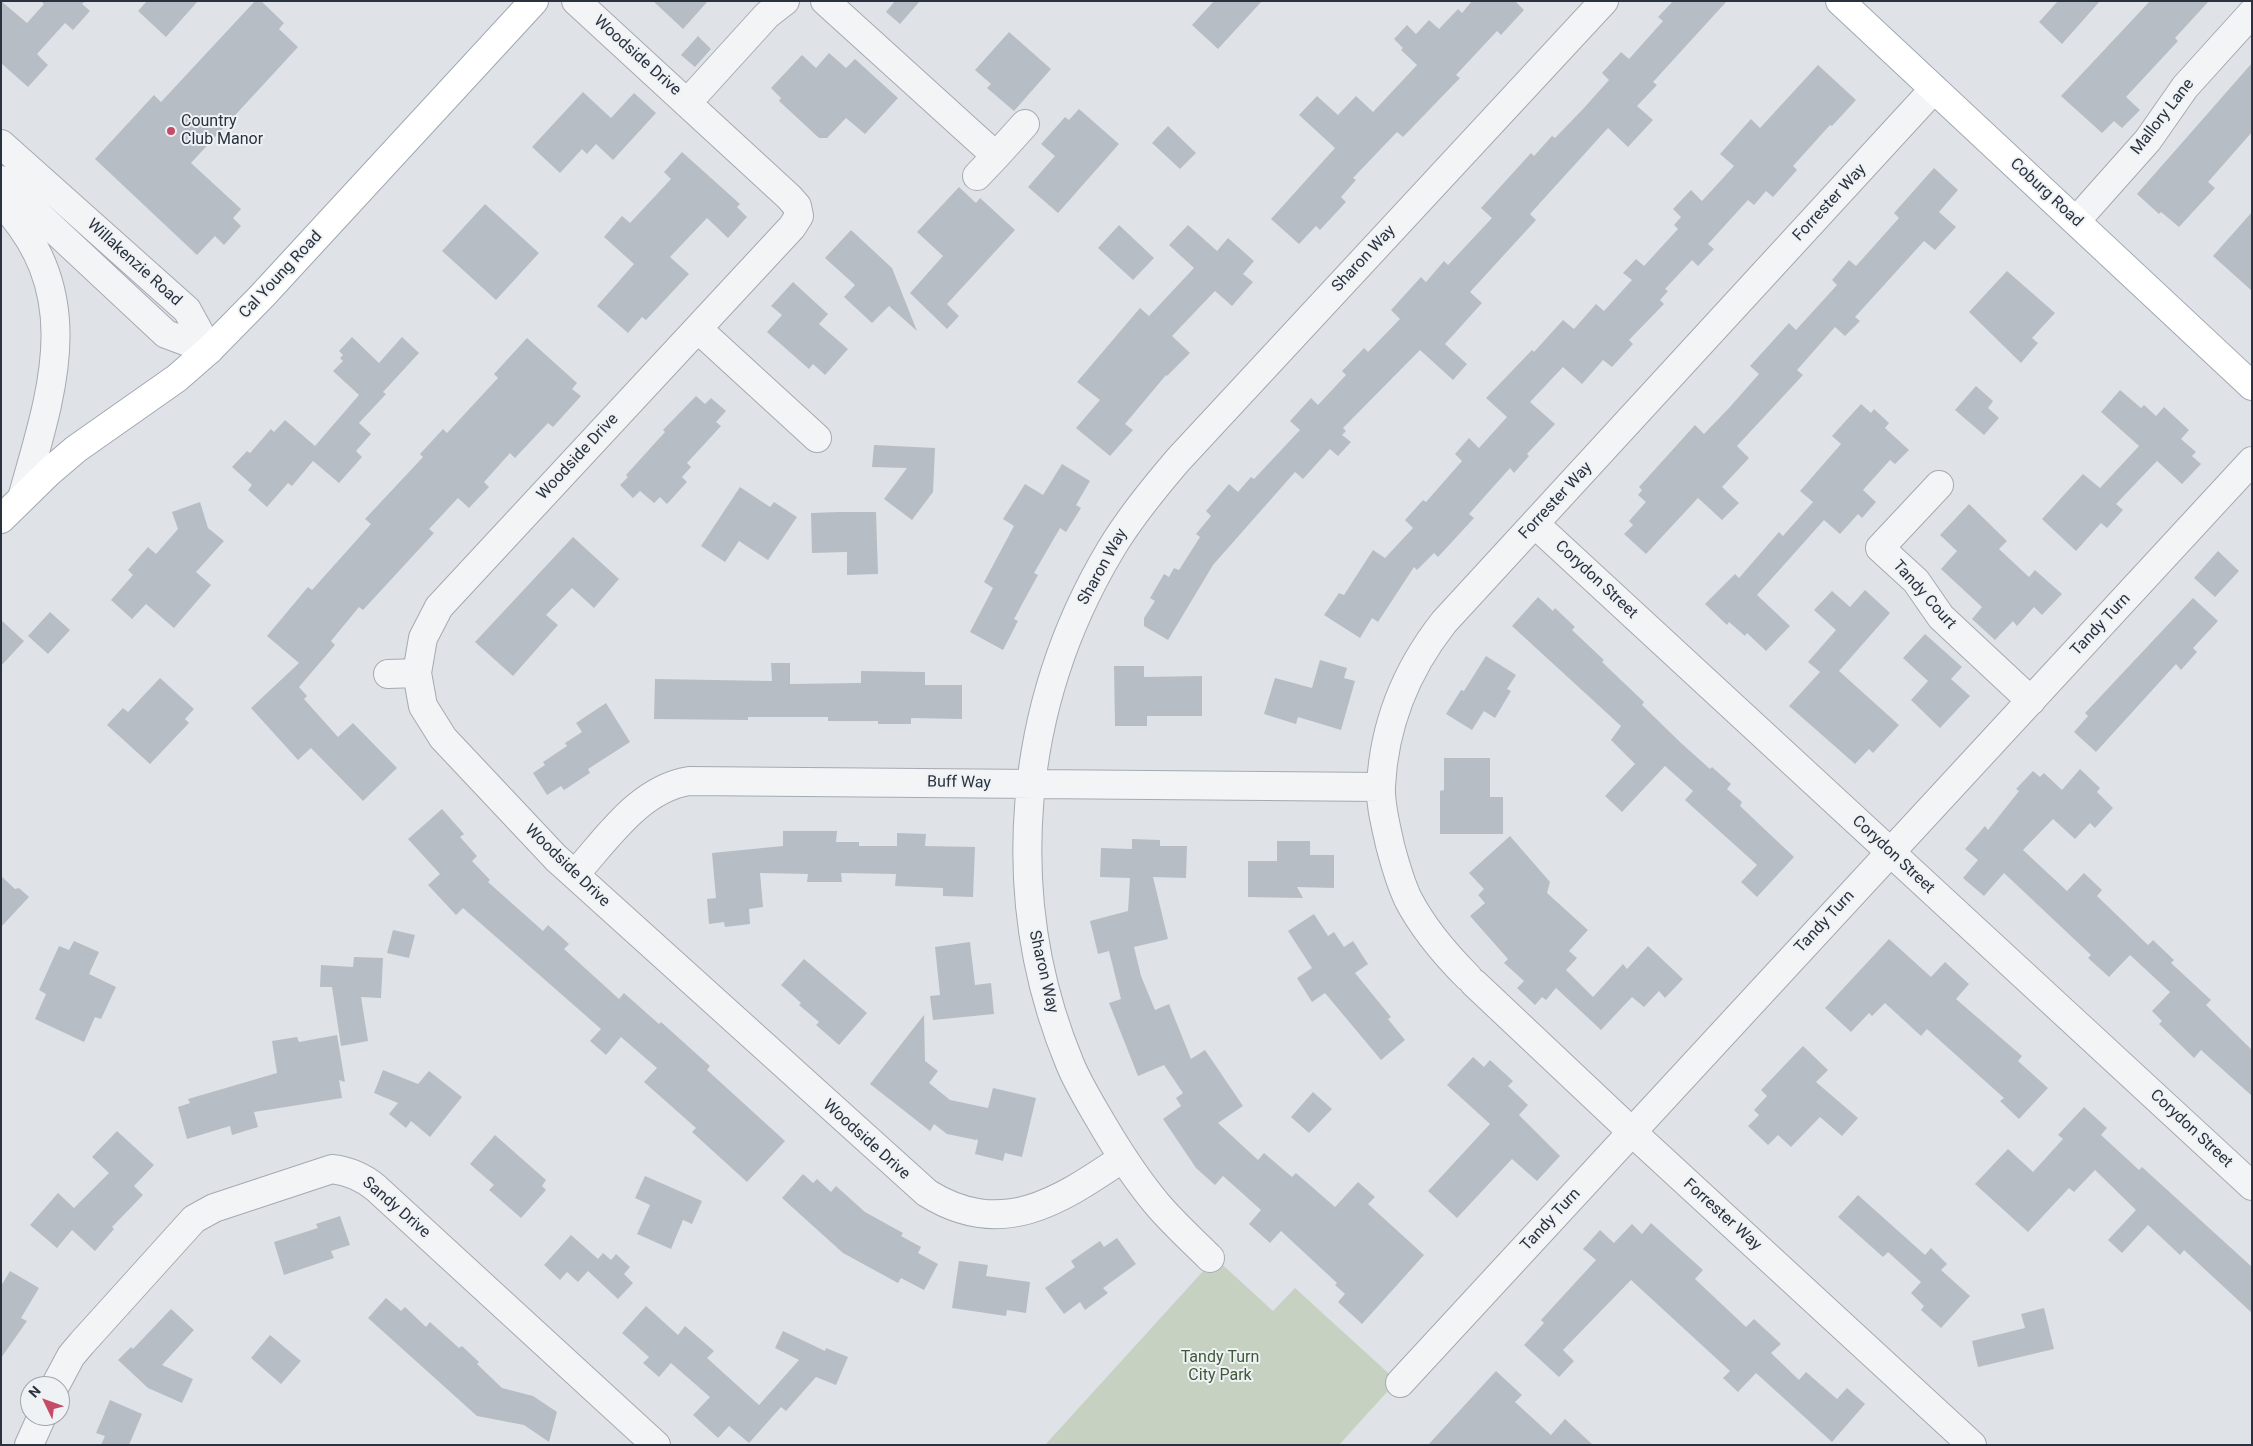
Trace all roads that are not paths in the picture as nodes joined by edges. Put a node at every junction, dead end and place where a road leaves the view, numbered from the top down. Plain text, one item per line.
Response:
1 (534, 1) edge
2 (576, 1) edge
3 (785, 1) edge
4 (825, 1) edge
5 (1604, 1) edge
6 (1840, 1) edge
7 (2252, 13) edge
8 (1934, 89) junction
9 (687, 102) junction
10 (1025, 124) dead end
11 (1, 144) edge
12 (996, 156) junction
13 (977, 176) dead end
14 (1, 180) edge
15 (1, 202) edge
16 (2076, 220) junction
17 (698, 329) junction
18 (209, 350) junction
19 (2252, 386) edge
20 (817, 438) dead end
21 (2252, 461) edge
22 (1940, 485) dead end
23 (22, 498) junction
24 (1, 519) edge
25 (1535, 524) junction
26 (417, 673) junction
27 (388, 674) dead end
28 (2032, 700) junction
29 (1030, 784) junction
30 (1381, 787) junction
31 (1890, 852) junction
32 (575, 874) junction
33 (1632, 1132) junction
34 (1123, 1158) junction
35 (2252, 1186) edge
36 (1210, 1258) dead end
37 (61, 1376) edge
38 (1400, 1383) dead end
39 (38, 1426) edge
40 (29, 1445) edge
41 (656, 1445) edge
42 (1972, 1445) edge

1 - 18 main road, Cal Young Road
2 - 9 street, Woodside Drive
3 - 9 street
4 - 12 street
5 - 29 street, Sharon Way
6 - 8 main road, Coburg Road
7 - 16 street, Mallory Lane
8 - 16 main road, Coburg Road
8 - 25 street, Forrester Way
9 - 17 street, Woodside Drive
10 - 12 street
11 - 18 street, Willakenzie Road
12 - 13 street
14 - 18 street, Willakenzie Road
15 - 23 street
16 - 19 main road, Coburg Road
17 - 20 street
17 - 26 street, Woodside Drive
18 - 23 main road, Cal Young Road
21 - 28 street, Tandy Turn
22 - 28 street, Tandy Court
23 - 24 main road, Cal Young Road
25 - 30 street, Forrester Way
25 - 31 street, Corydon Street
26 - 27 street
26 - 32 street, Woodside Drive
28 - 31 street, Tandy Turn
29 - 30 street, Buff Way
29 - 32 street, Buff Way
29 - 34 street, Sharon Way
30 - 33 street, Forrester Way
31 - 33 street, Tandy Turn
31 - 35 street, Corydon Street
32 - 34 street, Woodside Drive
33 - 38 street, Tandy Turn
33 - 42 street, Forrester Way
34 - 36 street, Sharon Way
37 - 41 street, Sandy Drive
39 - 40 street

